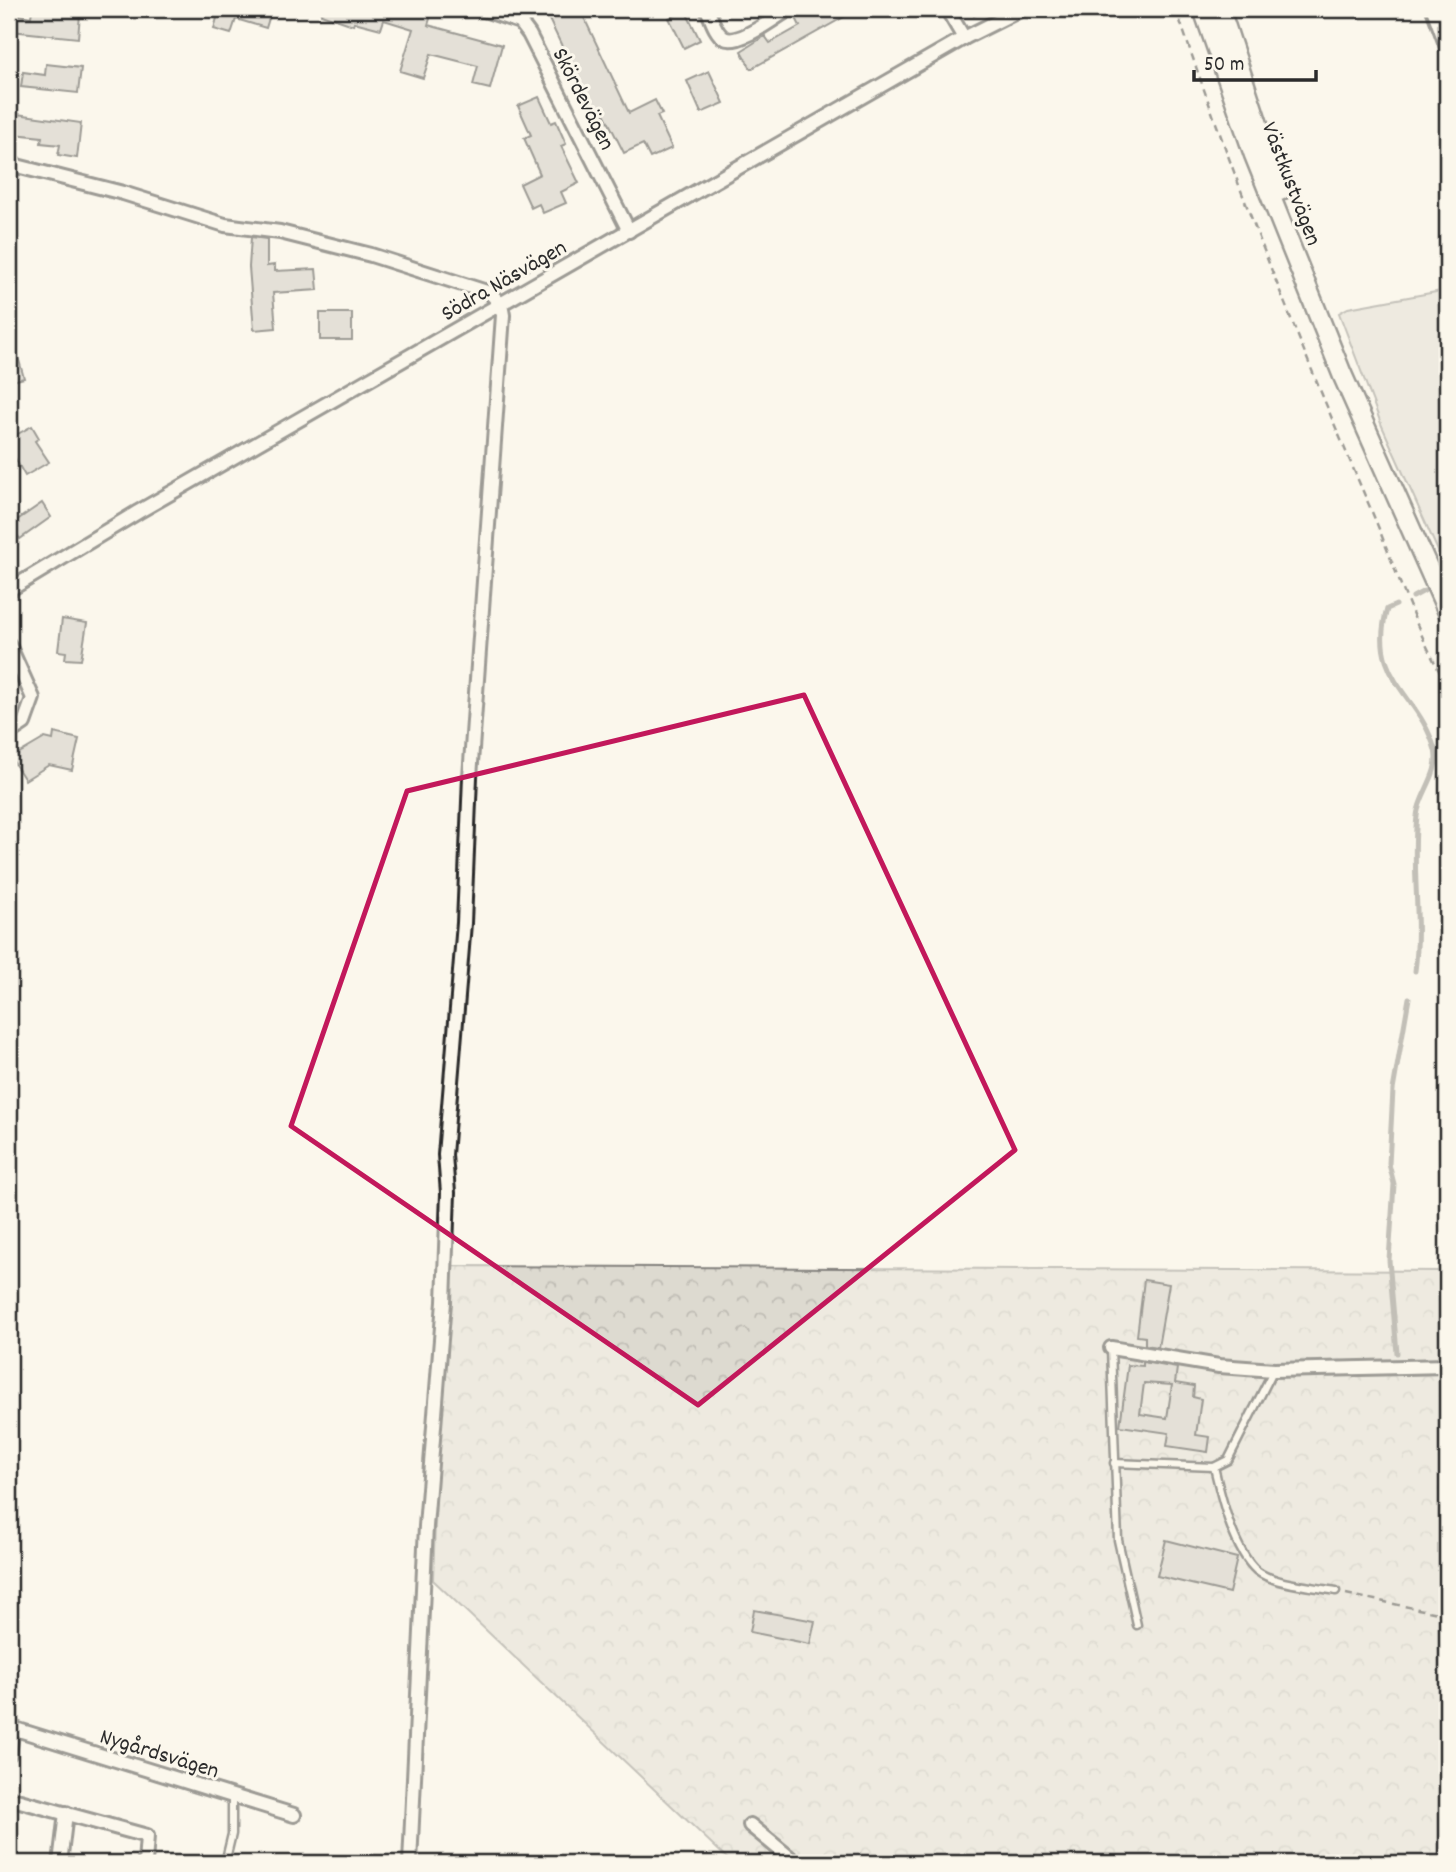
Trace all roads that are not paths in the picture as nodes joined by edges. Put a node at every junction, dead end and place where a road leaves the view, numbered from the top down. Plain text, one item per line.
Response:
1 (481, 9) edge
2 (707, 9) edge
3 (789, 9) edge
4 (947, 9) edge
5 (1022, 9) edge
6 (1203, 9) edge
7 (1220, 9) edge
8 (1433, 9) edge
9 (964, 38) junction
10 (1447, 47) edge
11 (9, 164) edge
12 (629, 231) junction
13 (501, 304) junction
14 (1342, 374) junction
15 (9, 590) edge
16 (1447, 610) edge
17 (9, 645) edge
18 (9, 733) edge
19 (1111, 1348) joint
20 (1447, 1366) edge
21 (1273, 1370) junction
22 (1114, 1463) junction
23 (1214, 1467) junction
24 (1336, 1591) road end
25 (1138, 1625) dead end
26 (11, 1727) edge
27 (9, 1754) edge
28 (232, 1797) junction
29 (9, 1798) edge
30 (66, 1813) junction
31 (294, 1815) dead end
32 (750, 1825) dead end
33 (60, 1863) edge
34 (145, 1863) edge
35 (225, 1863) edge
36 (410, 1863) edge
37 (796, 1863) edge

1 - 12 street, Skördevägen
2 - 3 street
4 - 9 street
5 - 9 street, Södra Näsvägen
6 - 14 main road, Västkustvägen
7 - 14 main road, Västkustvägen
8 - 10 street
9 - 12 street, Södra Näsvägen
11 - 13 street
12 - 13 street, Södra Näsvägen
13 - 15 street, Södra Näsvägen
13 - 36 street
14 - 16 main road, Västkustvägen
17 - 18 street
19 - 21 street
19 - 22 lane
20 - 21 street
21 - 23 lane
22 - 23 lane
22 - 25 lane
23 - 24 lane
26 - 27 street, Nygårdsvägen
26 - 28 street, Nygårdsvägen
28 - 31 street, Nygårdsvägen
28 - 35 lane
29 - 30 street
30 - 33 street
30 - 34 street
32 - 37 street

